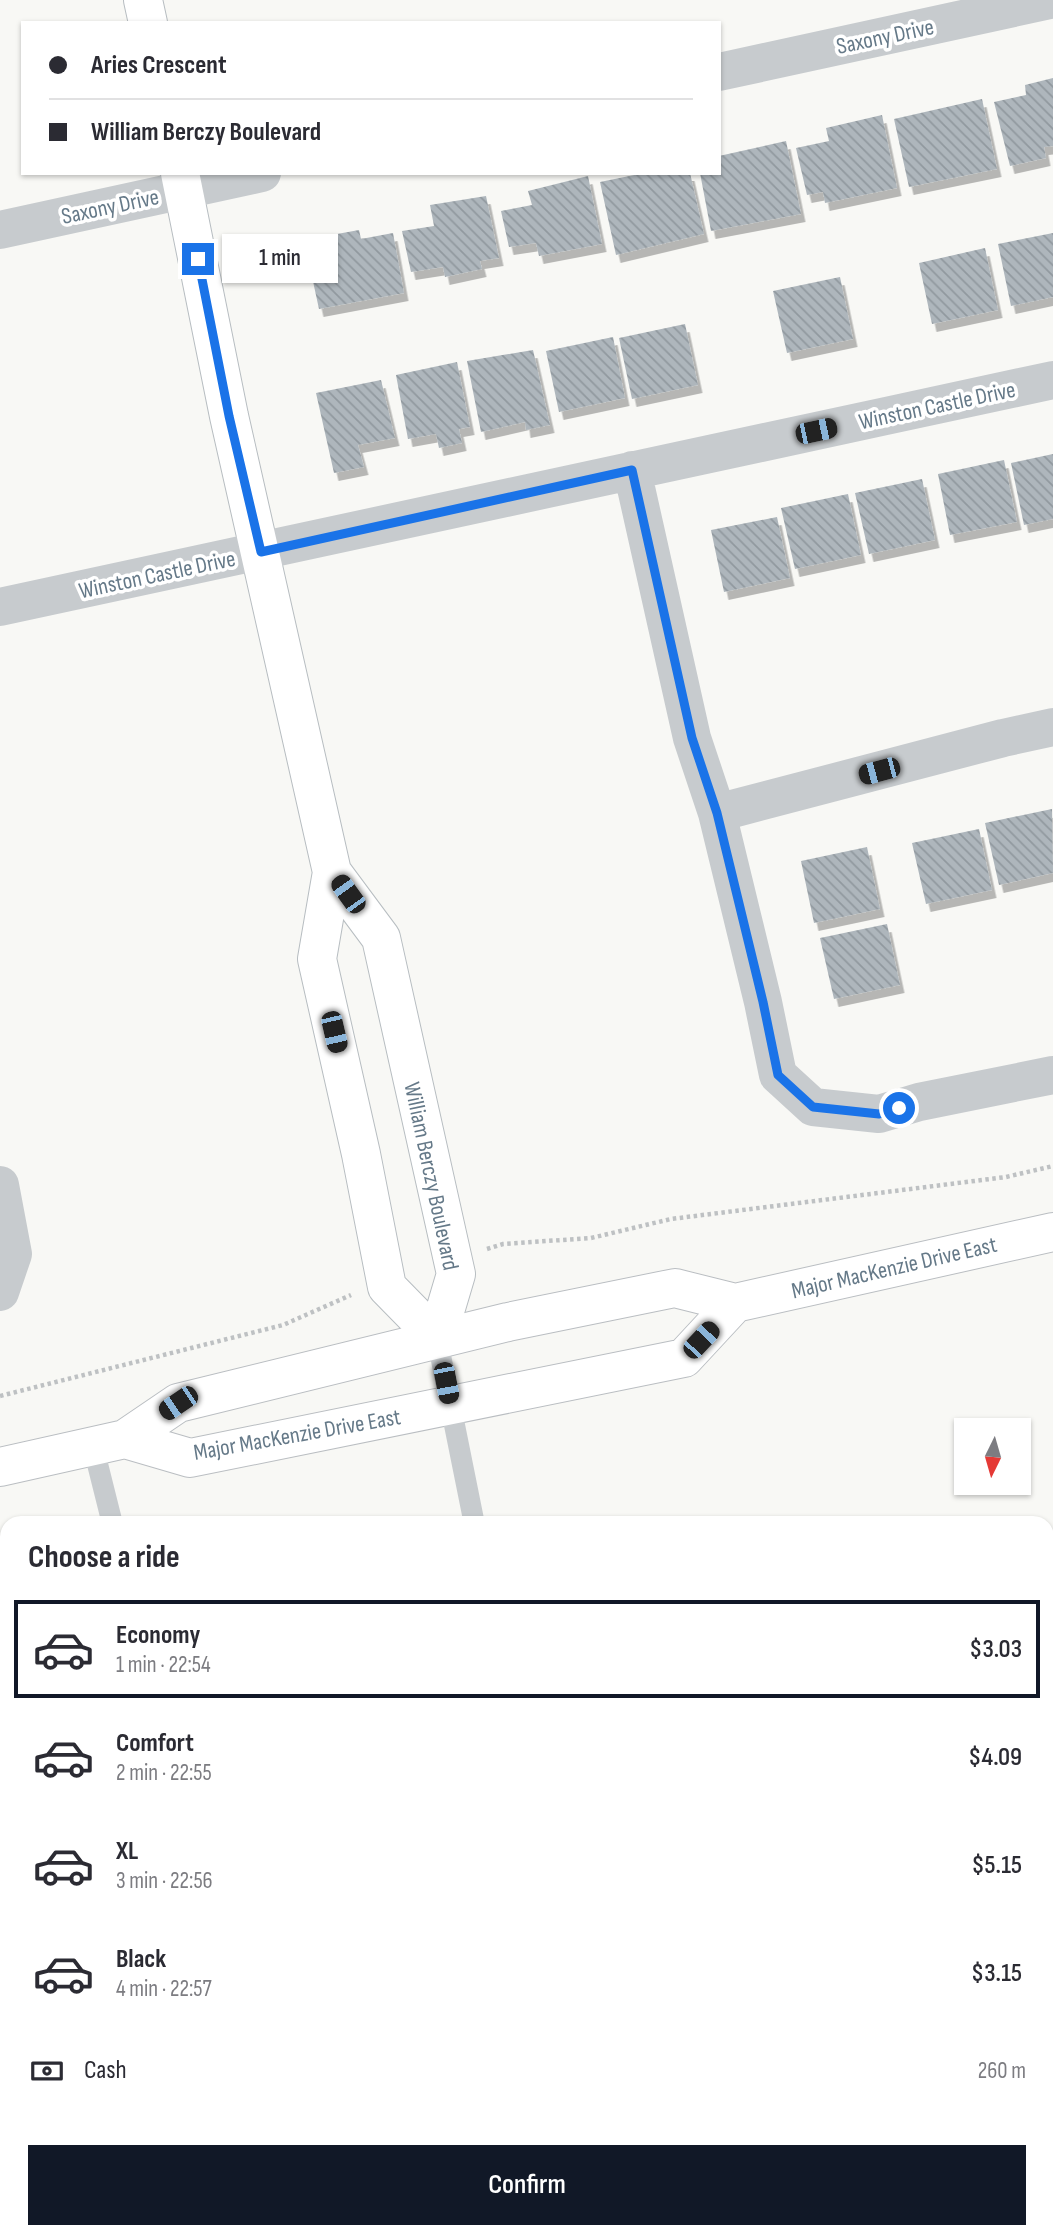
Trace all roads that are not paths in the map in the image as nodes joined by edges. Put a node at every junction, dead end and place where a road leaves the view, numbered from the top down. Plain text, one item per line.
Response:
1 (142, 0) edge
2 (1050, 0) edge
3 (147, 21) edge
4 (721, 72) edge
5 (242, 175) edge
6 (182, 181) edge
7 (0, 230) edge
8 (1053, 380) edge
9 (632, 470) junction
10 (261, 552) junction
11 (0, 607) edge
12 (1053, 727) edge
13 (717, 813) junction
14 (332, 872) junction
15 (1053, 1075) edge
16 (0, 1185) edge
17 (1053, 1231) edge
18 (0, 1292) edge
19 (735, 1303) junction
20 (437, 1338) junction
21 (450, 1405) junction
22 (109, 1443) junction
23 (0, 1466) edge
24 (112, 1516) edge
25 (473, 1516) edge

1 - 3 street
2 - 4 street, Saxony Drive
5 - 6 street, Saxony Drive
6 - 7 street, Saxony Drive
6 - 10 street, William Berczy Boulevard
8 - 9 street, Winston Castle Drive
9 - 10 street, Winston Castle Drive
9 - 13 street
10 - 11 street, Winston Castle Drive
10 - 14 street, William Berczy Boulevard
12 - 13 street
13 - 15 street
14 - 20 street, William Berczy Boulevard
14 - 20 street, William Berczy Boulevard
16 - 18 street
17 - 19 street, Major MacKenzie Drive East
19 - 20 street, Major MacKenzie Drive East
19 - 21 street, Major MacKenzie Drive East
20 - 21 lane
20 - 22 street, Major MacKenzie Drive East
21 - 22 street, Major MacKenzie Drive East
21 - 25 lane
22 - 23 street, Major MacKenzie Drive East
22 - 24 lane

